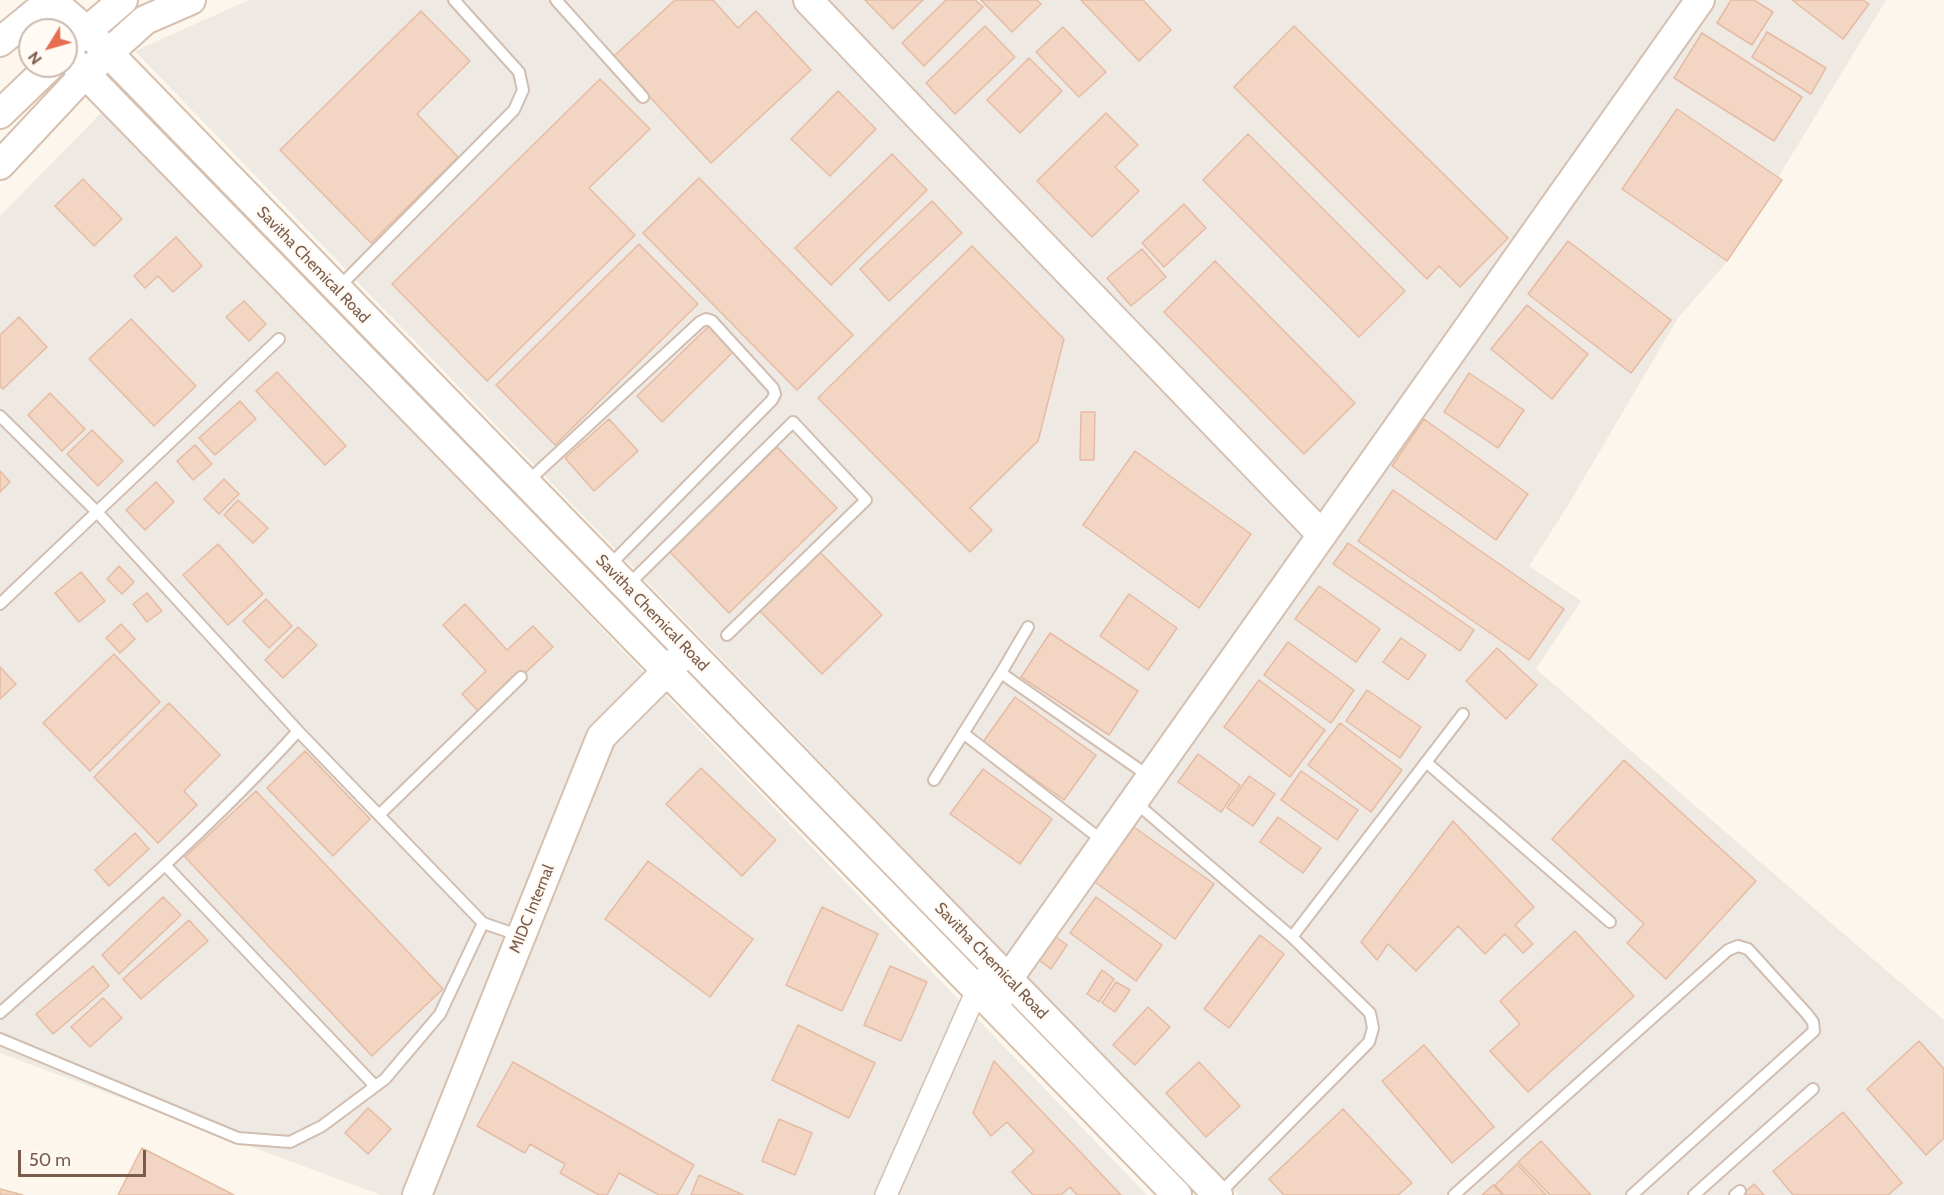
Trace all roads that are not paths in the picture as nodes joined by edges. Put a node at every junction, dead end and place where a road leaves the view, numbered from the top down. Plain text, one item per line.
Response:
1 (51, 0) edge
2 (123, 0) edge
3 (191, 0) edge
4 (454, 0) edge
5 (556, 0) edge
6 (808, 0) edge
7 (1700, 0) edge
8 (87, 31) junction
9 (78, 40) edge
10 (0, 42) edge
11 (108, 53) junction
12 (78, 65) edge
13 (86, 74) junction
14 (38, 78) edge
15 (643, 97) dead end
16 (0, 114) edge
17 (0, 165) edge
18 (337, 289) junction
19 (279, 339) dead end
20 (0, 416) edge
21 (526, 483) junction
22 (96, 511) junction
23 (1322, 534) junction
24 (617, 577) junction
25 (0, 604) edge
26 (1028, 627) dead end
27 (726, 635) dead end
28 (688, 649) junction
29 (666, 671) junction
30 (1001, 673) junction
31 (521, 677) dead end
32 (1463, 714) dead end
33 (298, 731) junction
34 (963, 733) junction
35 (1426, 762) junction
36 (1150, 778) junction
37 (934, 780) dead end
38 (1134, 801) junction
39 (379, 815) junction
40 (1104, 843) junction
41 (165, 866) junction
42 (1610, 922) dead end
43 (483, 923) junction
44 (521, 936) junction
45 (1292, 937) junction
46 (999, 970) junction
47 (986, 999) junction
48 (0, 1013) edge
49 (0, 1039) edge
50 (375, 1086) junction
51 (1813, 1089) dead end
52 (417, 1195) edge
53 (886, 1195) edge
54 (1177, 1195) edge
55 (1218, 1195) edge
56 (1454, 1195) edge
57 (1632, 1195) edge
58 (1694, 1195) edge

1 - 8 main road, Savitha Chemical Road
1 - 10 main road
2 - 8 main road
3 - 11 main road
4 - 18 lane
5 - 15 lane
6 - 23 main road
7 - 23 main road
8 - 9 main road
8 - 11 main road, Savitha Chemical Road
11 - 13 main road
11 - 18 main road, Savitha Chemical Road
12 - 13 main road, Savitha Chemical Road
13 - 17 main road
13 - 29 main road, Savitha Chemical Road
14 - 16 main road
18 - 21 main road, Savitha Chemical Road
19 - 22 lane
20 - 22 lane
21 - 24 main road, Savitha Chemical Road
21 - 24 lane
22 - 25 lane
22 - 33 lane
23 - 36 main road
24 - 27 lane
24 - 28 main road, Savitha Chemical Road
26 - 30 lane
28 - 29 main road, MIDC Internal
28 - 46 main road, Savitha Chemical Road
29 - 44 main road, MIDC Internal
29 - 47 main road, Savitha Chemical Road
30 - 34 lane
30 - 36 lane
31 - 39 lane
32 - 35 lane
33 - 39 lane
33 - 41 lane
34 - 37 lane
34 - 40 lane
35 - 42 lane
35 - 45 lane
36 - 38 main road
38 - 40 main road
38 - 45 lane
39 - 43 lane
40 - 46 main road
41 - 48 lane
41 - 50 lane
43 - 44 lane
43 - 50 lane
44 - 52 main road, MIDC Internal
45 - 55 lane
46 - 47 main road
46 - 55 main road, Savitha Chemical Road
47 - 53 street
47 - 54 main road, Savitha Chemical Road
49 - 50 lane
51 - 58 lane
56 - 57 lane

